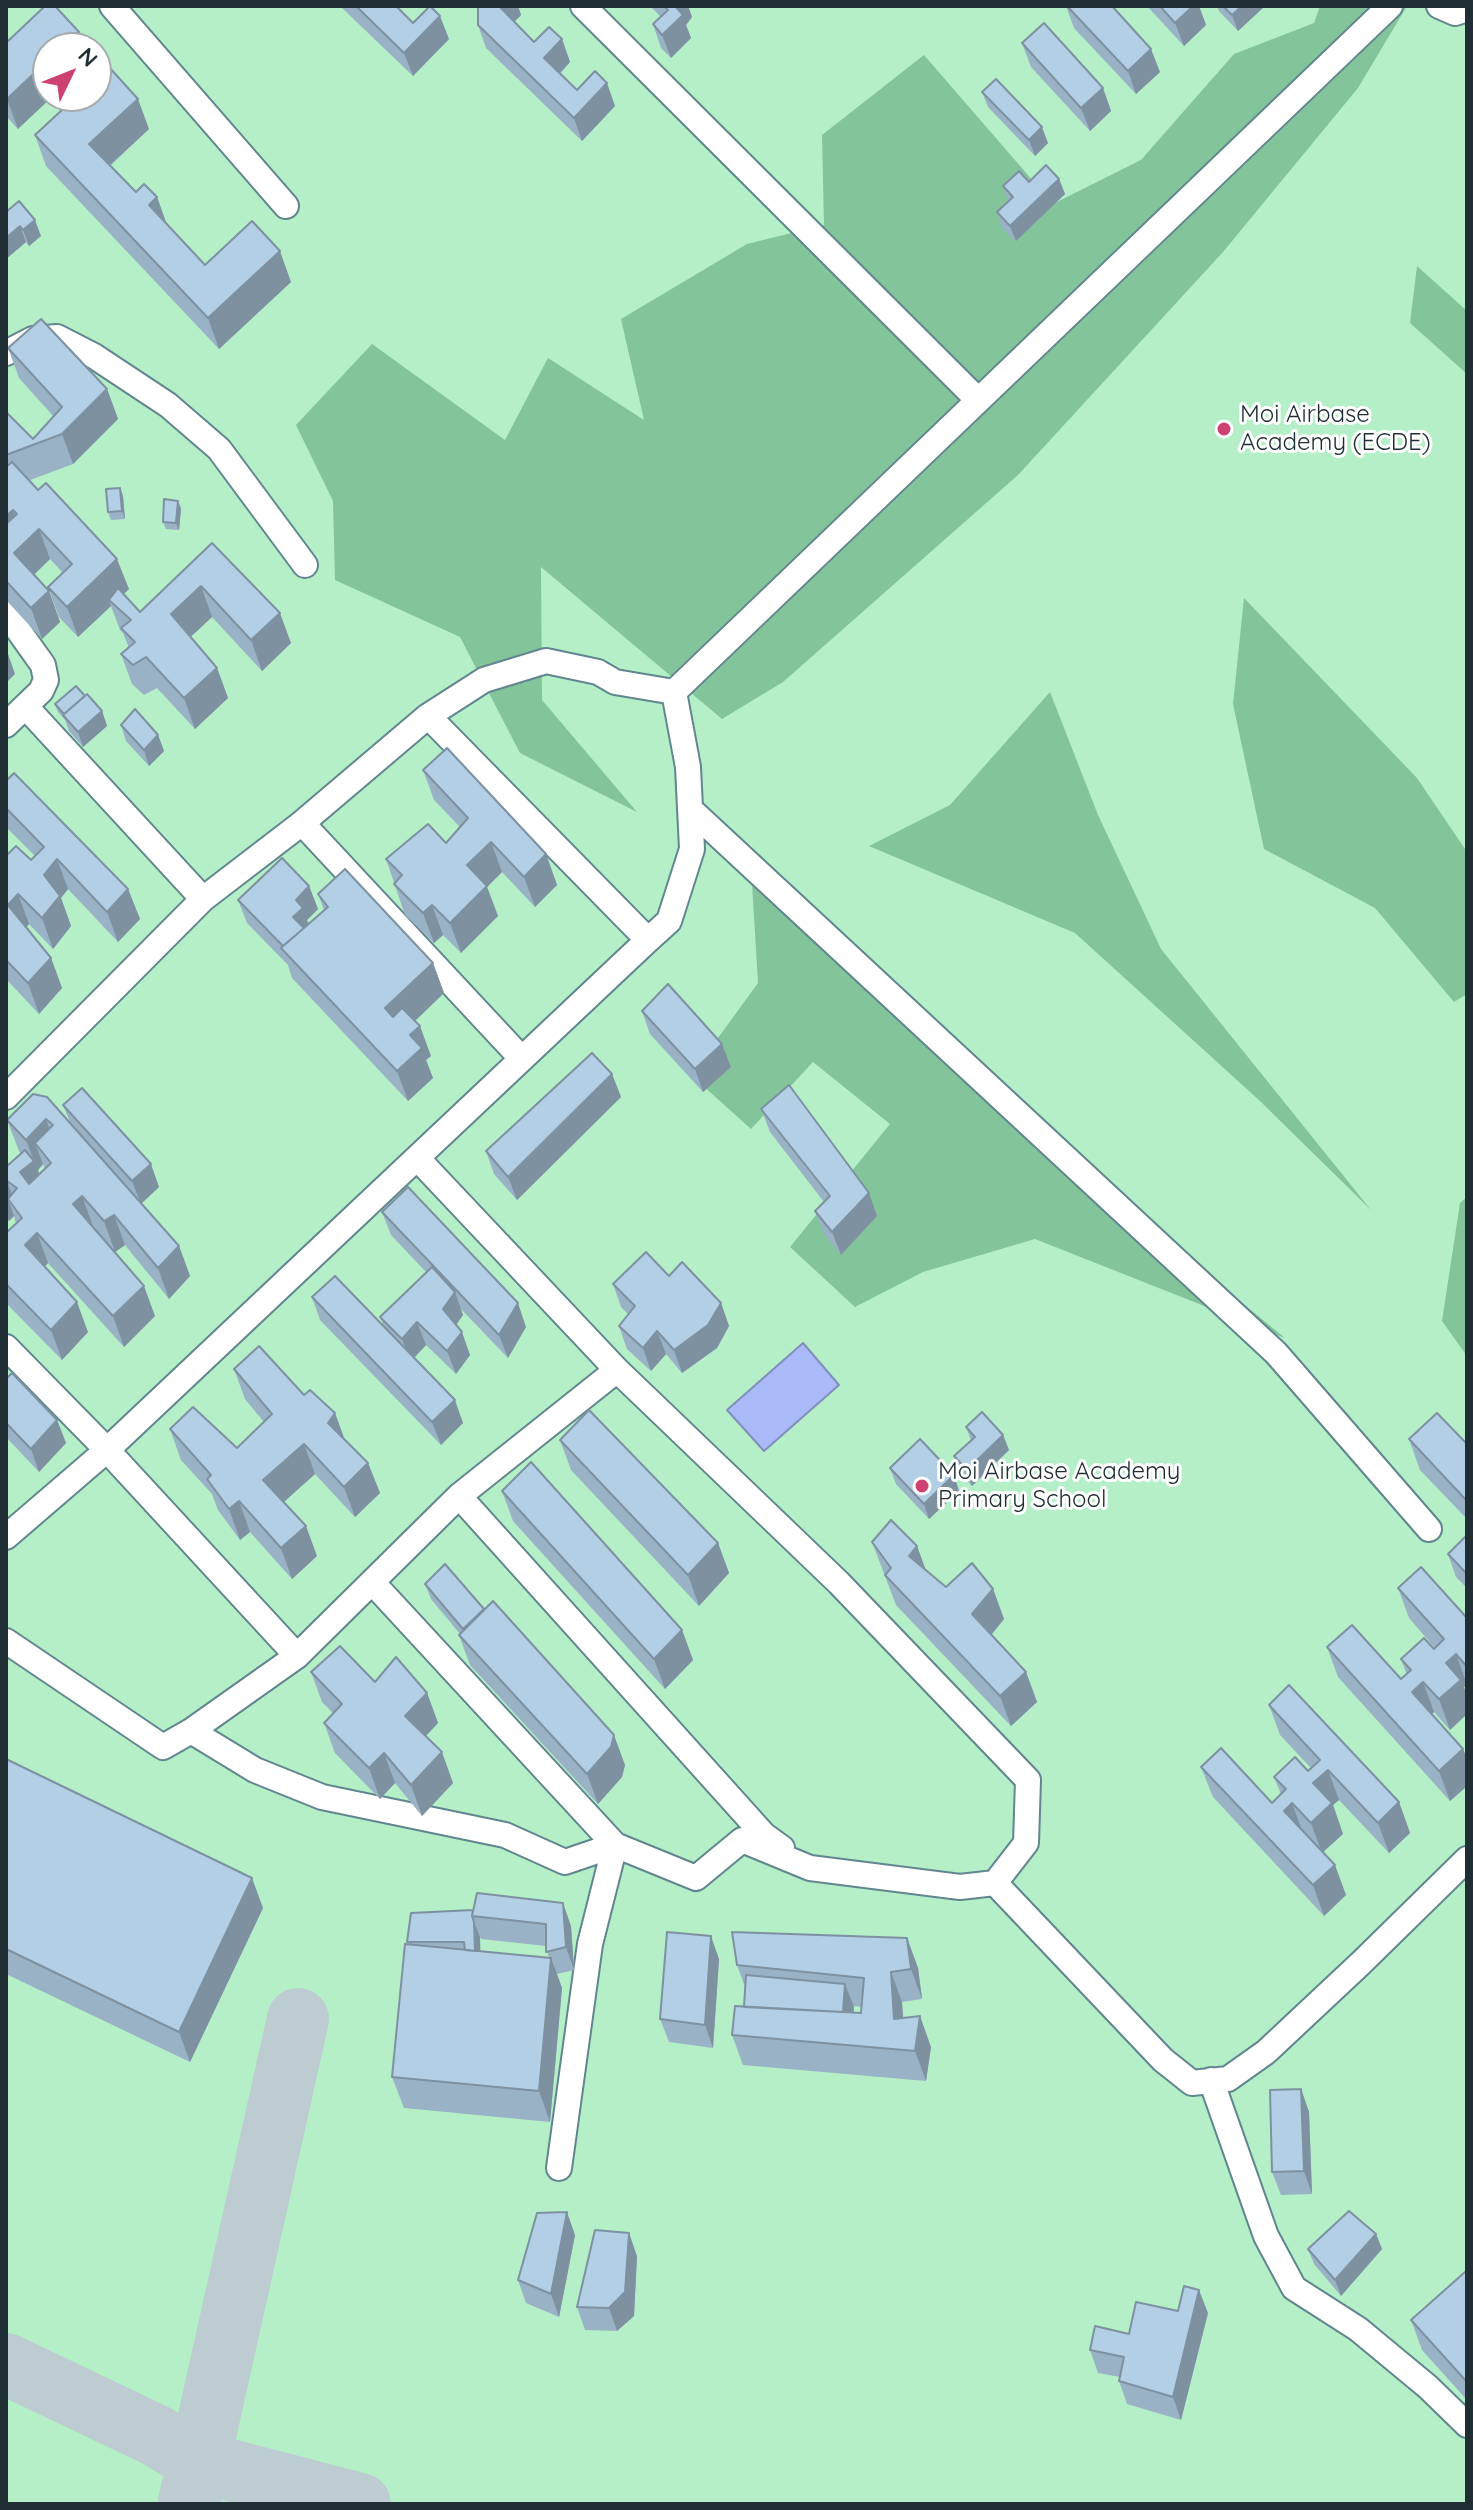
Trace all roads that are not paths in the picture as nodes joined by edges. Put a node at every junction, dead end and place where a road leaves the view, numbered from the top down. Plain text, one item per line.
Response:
1 (112, 6) edge
2 (583, 6) edge
3 (1390, 6) edge
4 (1439, 6) edge
5 (1467, 9) edge
6 (286, 206) dead end
7 (6, 353) edge
8 (978, 400) junction
9 (305, 565) dead end
10 (6, 613) edge
11 (674, 692) junction
12 (26, 707) junction
13 (428, 716) junction
14 (6, 725) edge
15 (690, 809) junction
16 (302, 823) junction
17 (203, 899) junction
18 (648, 940) junction
19 (522, 1059) junction
20 (6, 1097) edge
21 (417, 1158) junction
22 (6, 1347) edge
23 (617, 1370) junction
24 (107, 1450) junction
25 (459, 1496) junction
26 (1429, 1529) dead end
27 (6, 1537) edge
28 (372, 1582) junction
29 (6, 1641) edge
30 (297, 1656) junction
31 (191, 1731) junction
32 (615, 1845) junction
33 (1467, 1859) edge
34 (810, 1868) junction
35 (995, 1883) junction
36 (1211, 2080) junction
37 (559, 2168) dead end
38 (1467, 2425) edge

1 - 6 street
2 - 8 street
3 - 8 street
4 - 5 street
7 - 9 street
8 - 11 street
10 - 12 street
11 - 13 street
11 - 15 street
12 - 14 street
12 - 17 street
13 - 16 street
13 - 18 street
15 - 18 street
15 - 26 street
16 - 17 street
16 - 19 street
17 - 20 street
18 - 19 street
19 - 21 street
21 - 23 street
21 - 24 street
22 - 24 street
23 - 25 street
23 - 35 street
24 - 27 street
24 - 30 street
25 - 28 street
25 - 34 street
28 - 30 street
28 - 32 street
29 - 31 street
30 - 31 street
31 - 32 street
32 - 34 street
32 - 37 street
33 - 36 street
34 - 35 street
35 - 36 street
36 - 38 street

